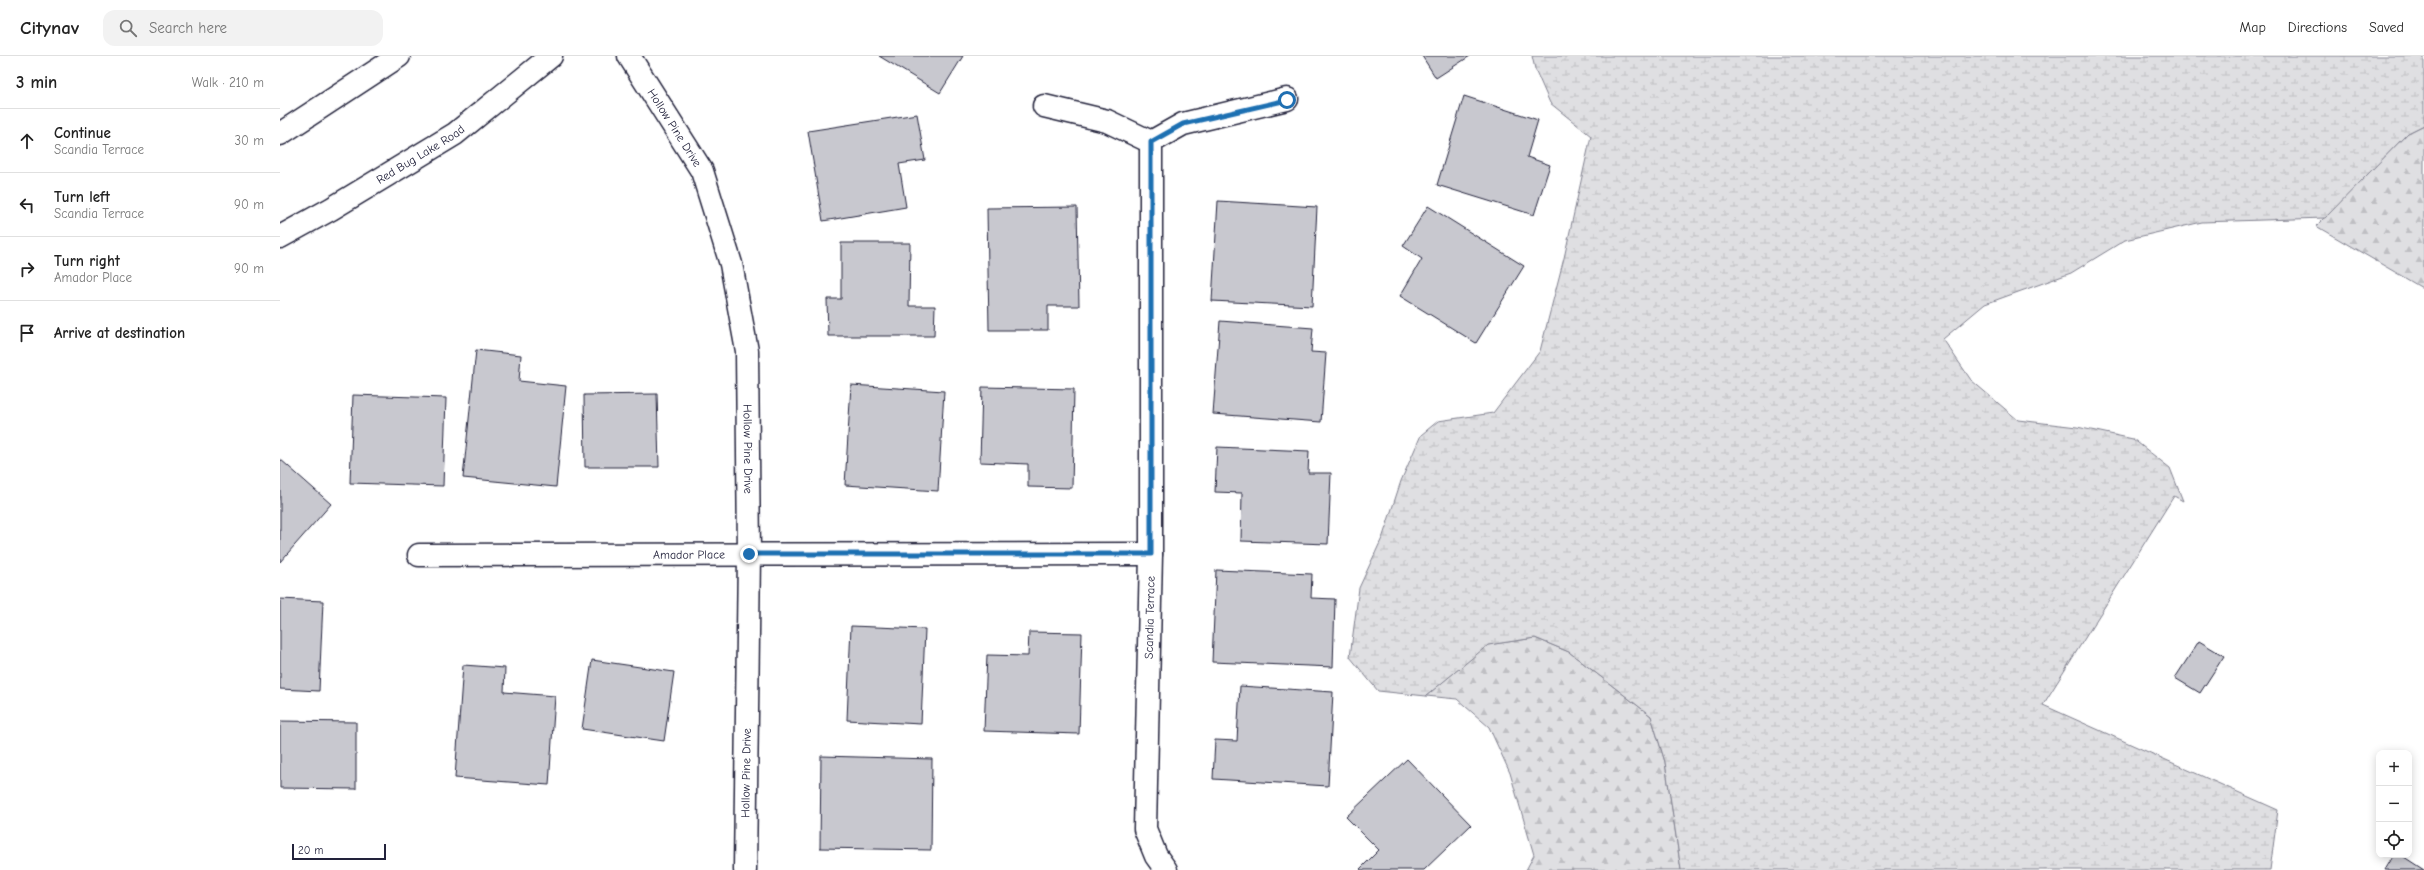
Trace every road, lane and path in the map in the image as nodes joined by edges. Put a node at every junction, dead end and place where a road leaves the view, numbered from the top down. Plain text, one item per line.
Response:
1 (399, 56) edge
2 (550, 56) edge
3 (629, 56) edge
4 (1287, 100) dead end
5 (1044, 106) dead end
6 (280, 134) edge
7 (1151, 142) junction
8 (280, 237) edge
9 (749, 554) junction
10 (1151, 554) junction
11 (419, 555) dead end
12 (745, 870) edge
13 (1166, 870) edge

1 - 6 street
2 - 8 street, Red Bug Lake Road
3 - 9 street, Hollow Pine Drive
4 - 7 street
5 - 7 street
7 - 10 street, Scandia Terrace
9 - 10 street, Amador Place
9 - 11 street, Amador Place
9 - 12 street, Hollow Pine Drive
10 - 13 street, Scandia Terrace

